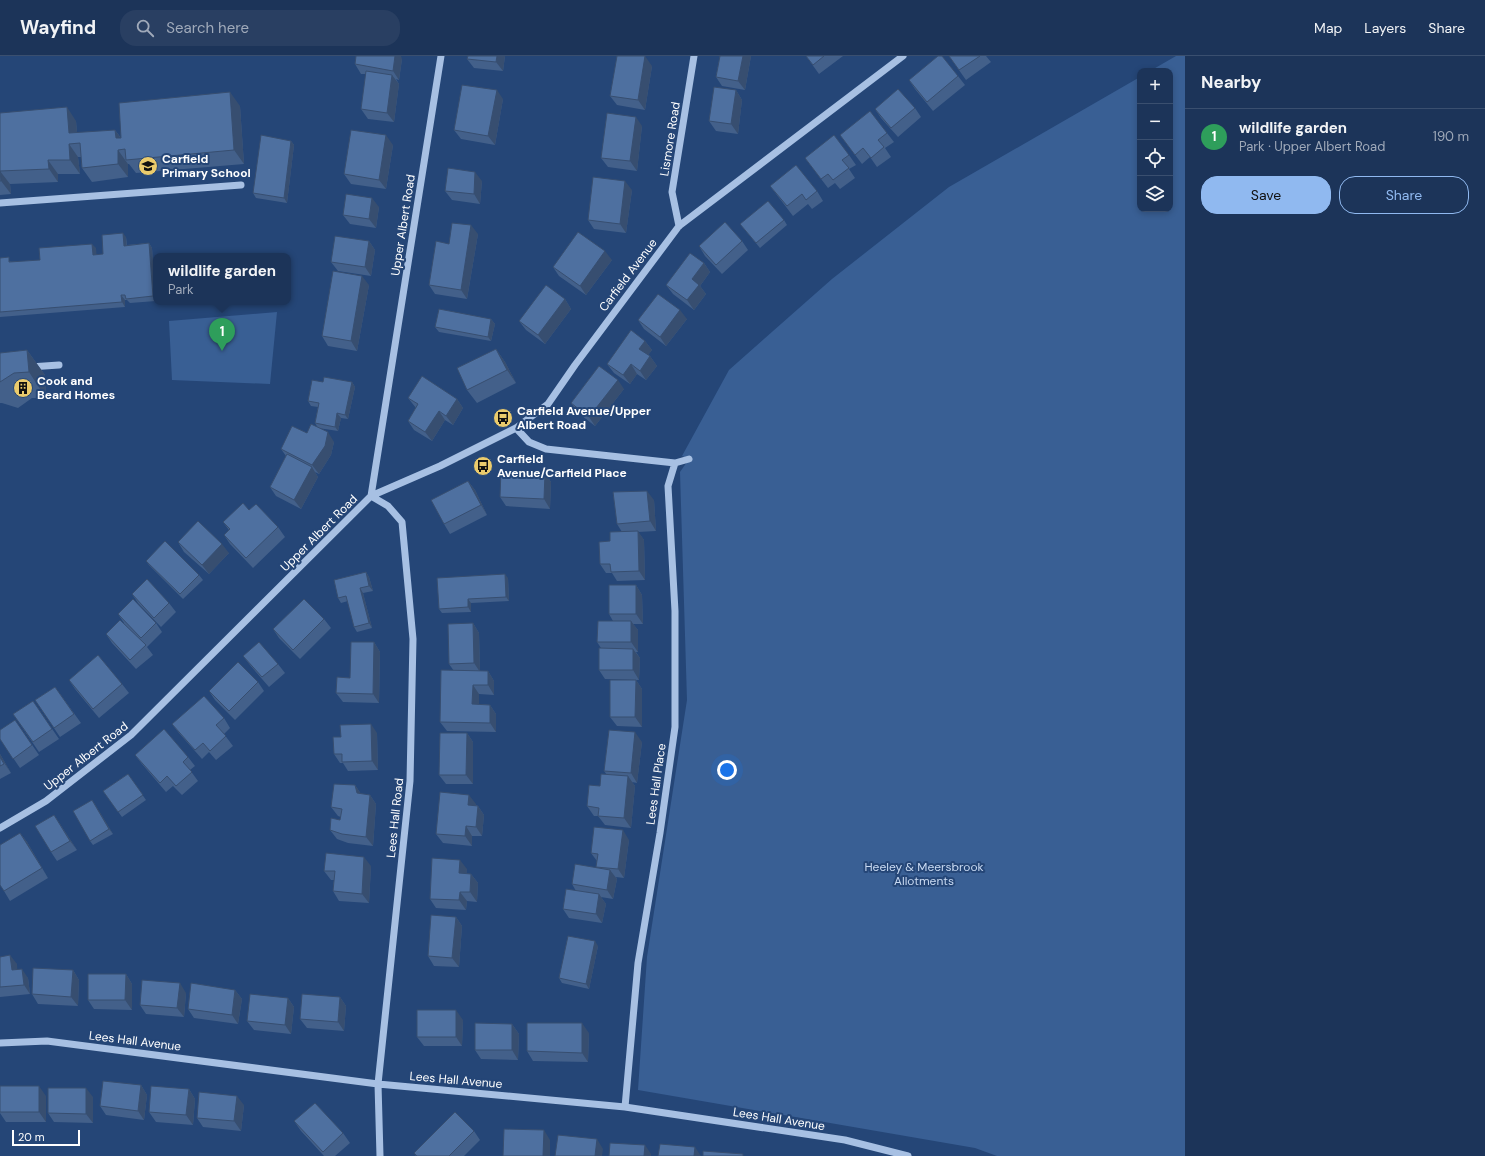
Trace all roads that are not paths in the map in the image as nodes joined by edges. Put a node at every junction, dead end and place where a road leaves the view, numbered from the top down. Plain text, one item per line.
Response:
1 (441, 56) edge
2 (694, 56) edge
3 (903, 56) edge
4 (241, 185) dead end
5 (0, 203) edge
6 (679, 226) junction
7 (59, 364) dead end
8 (22, 368) edge
9 (516, 428) junction
10 (689, 458) dead end
11 (675, 463) junction
12 (371, 496) junction
13 (0, 828) edge
14 (0, 1043) edge
15 (378, 1084) junction
16 (625, 1107) junction
17 (380, 1156) edge
18 (908, 1156) edge

1 - 12 street, Upper Albert Road
2 - 6 street, Lismore Road
3 - 6 street, Carfield Avenue
4 - 5 street
6 - 9 street, Carfield Avenue
7 - 8 street
9 - 11 street
9 - 12 street, Carfield Avenue
10 - 11 street
11 - 16 street, Lees Hall Place
12 - 13 street, Upper Albert Road
12 - 15 street, Lees Hall Road
14 - 15 street, Lees Hall Avenue
15 - 16 street, Lees Hall Avenue
15 - 17 street, Lees Hall Road
16 - 18 street, Lees Hall Avenue

